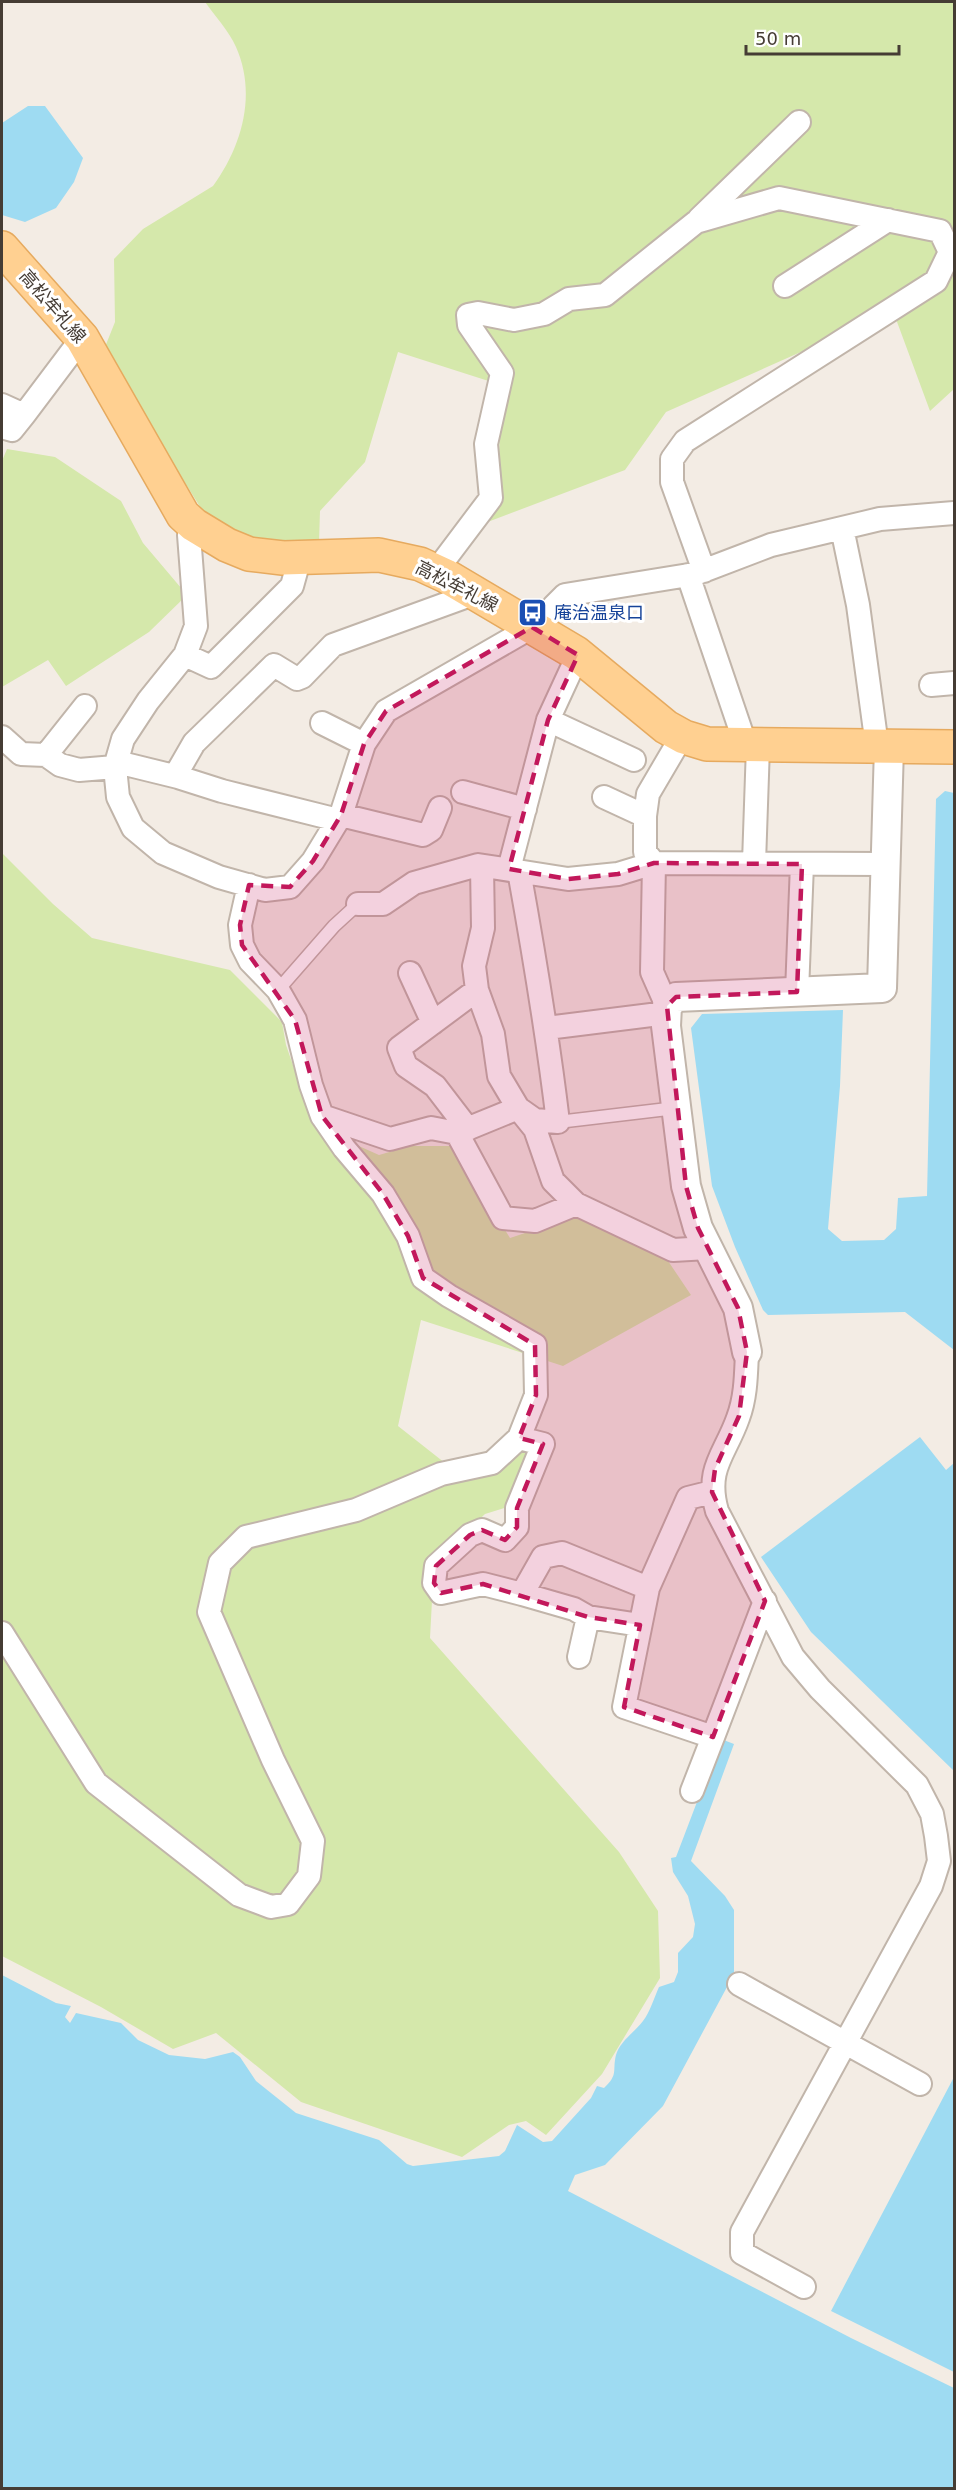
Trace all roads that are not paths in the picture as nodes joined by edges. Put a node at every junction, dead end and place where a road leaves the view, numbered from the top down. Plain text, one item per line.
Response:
1 (799, 122) dead end
2 (888, 220) junction
3 (696, 222) junction
4 (2, 248) edge
5 (786, 286) dead end
6 (82, 338) junction
7 (2, 405) edge
8 (24, 415) junction
9 (2, 427) edge
10 (954, 513) edge
11 (194, 525) junction
12 (842, 528) junction
13 (300, 557) junction
14 (436, 571) junction
15 (696, 573) junction
16 (476, 593) junction
17 (535, 628) junction
18 (185, 655) junction
19 (578, 655) junction
20 (954, 683) edge
21 (931, 685) dead end
22 (85, 706) dead end
23 (548, 720) junction
24 (322, 723) dead end
25 (682, 736) junction
26 (2, 737) edge
27 (364, 744) junction
28 (752, 746) junction
29 (883, 747) junction
30 (954, 747) edge
31 (46, 755) junction
32 (634, 760) dead end
33 (116, 764) junction
34 (175, 776) junction
35 (463, 792) dead end
36 (604, 797) dead end
37 (440, 808) dead end
38 (525, 809) junction
39 (645, 816) junction
40 (340, 818) junction
41 (654, 863) junction
42 (754, 863) junction
43 (802, 864) junction
44 (886, 864) junction
45 (482, 866) junction
46 (514, 870) junction
47 (249, 885) junction
48 (358, 904) joint
49 (410, 973) dead end
50 (278, 990) junction
51 (477, 990) junction
52 (797, 992) junction
53 (667, 1009) junction
54 (433, 1023) junction
55 (547, 1028) junction
56 (518, 1108) junction
57 (677, 1108) junction
58 (322, 1116) junction
59 (558, 1122) junction
60 (462, 1131) junction
61 (576, 1204) junction
62 (708, 1248) junction
63 (747, 1353) joint
64 (519, 1438) junction
65 (712, 1492) junction
66 (648, 1588) junction
67 (522, 1594) junction
68 (765, 1600) junction
69 (588, 1617) junction
70 (640, 1625) junction
71 (2, 1633) edge
72 (579, 1657) dead end
73 (713, 1737) junction
74 (692, 1791) dead end
75 (739, 1983) dead end
76 (846, 2043) junction
77 (920, 2084) dead end
78 (804, 2287) dead end

1 - 3 street
2 - 3 street
2 - 5 street
2 - 15 street
3 - 14 street
4 - 6 main road, 高松牟礼線
6 - 8 street
6 - 11 main road, 高松牟礼線
7 - 8 street
8 - 9 street
10 - 12 street
11 - 13 main road, 高松牟礼線
11 - 18 street
12 - 15 street
12 - 29 street
13 - 14 main road, 高松牟礼線
13 - 18 street
14 - 16 main road, 高松牟礼線
15 - 17 street
15 - 28 street
16 - 17 main road, 高松牟礼線
16 - 34 street
17 - 19 main road, 高松牟礼線
17 - 27 street
18 - 33 street
19 - 23 street
19 - 25 main road, 高松牟礼線
20 - 21 street
22 - 31 street
23 - 32 street
23 - 38 street
24 - 27 street
25 - 28 main road, 高松牟礼線
25 - 39 street
26 - 31 street
27 - 40 street
28 - 29 main road, 高松牟礼線
28 - 42 street
29 - 30 main road, 高松牟礼線
29 - 44 street
31 - 33 street
33 - 34 street
33 - 47 street
34 - 40 street
35 - 38 street
36 - 39 street
37 - 40 street
38 - 46 street
39 - 41 street
40 - 47 street
41 - 42 street
41 - 46 street
41 - 53 street
42 - 43 street
43 - 44 street
43 - 52 street
44 - 52 street
45 - 46 street
45 - 48 street
45 - 51 street
46 - 55 street
47 - 50 street
48 - 50 lane
49 - 54 street
50 - 58 street
51 - 54 street
51 - 56 street
52 - 53 street
53 - 55 street
53 - 57 street
54 - 60 street
55 - 59 street
56 - 59 street
56 - 60 street
56 - 61 street
57 - 59 lane
57 - 62 street
58 - 60 street
58 - 64 street
60 - 61 street
61 - 62 street
62 - 63 street
63 - 65 street
64 - 67 street
64 - 71 street
65 - 66 street
65 - 68 street
66 - 67 street
66 - 70 street
67 - 69 street
68 - 73 street
68 - 76 street
69 - 70 street
69 - 72 street
70 - 73 street
73 - 74 street
75 - 76 street
76 - 77 street
76 - 78 street

